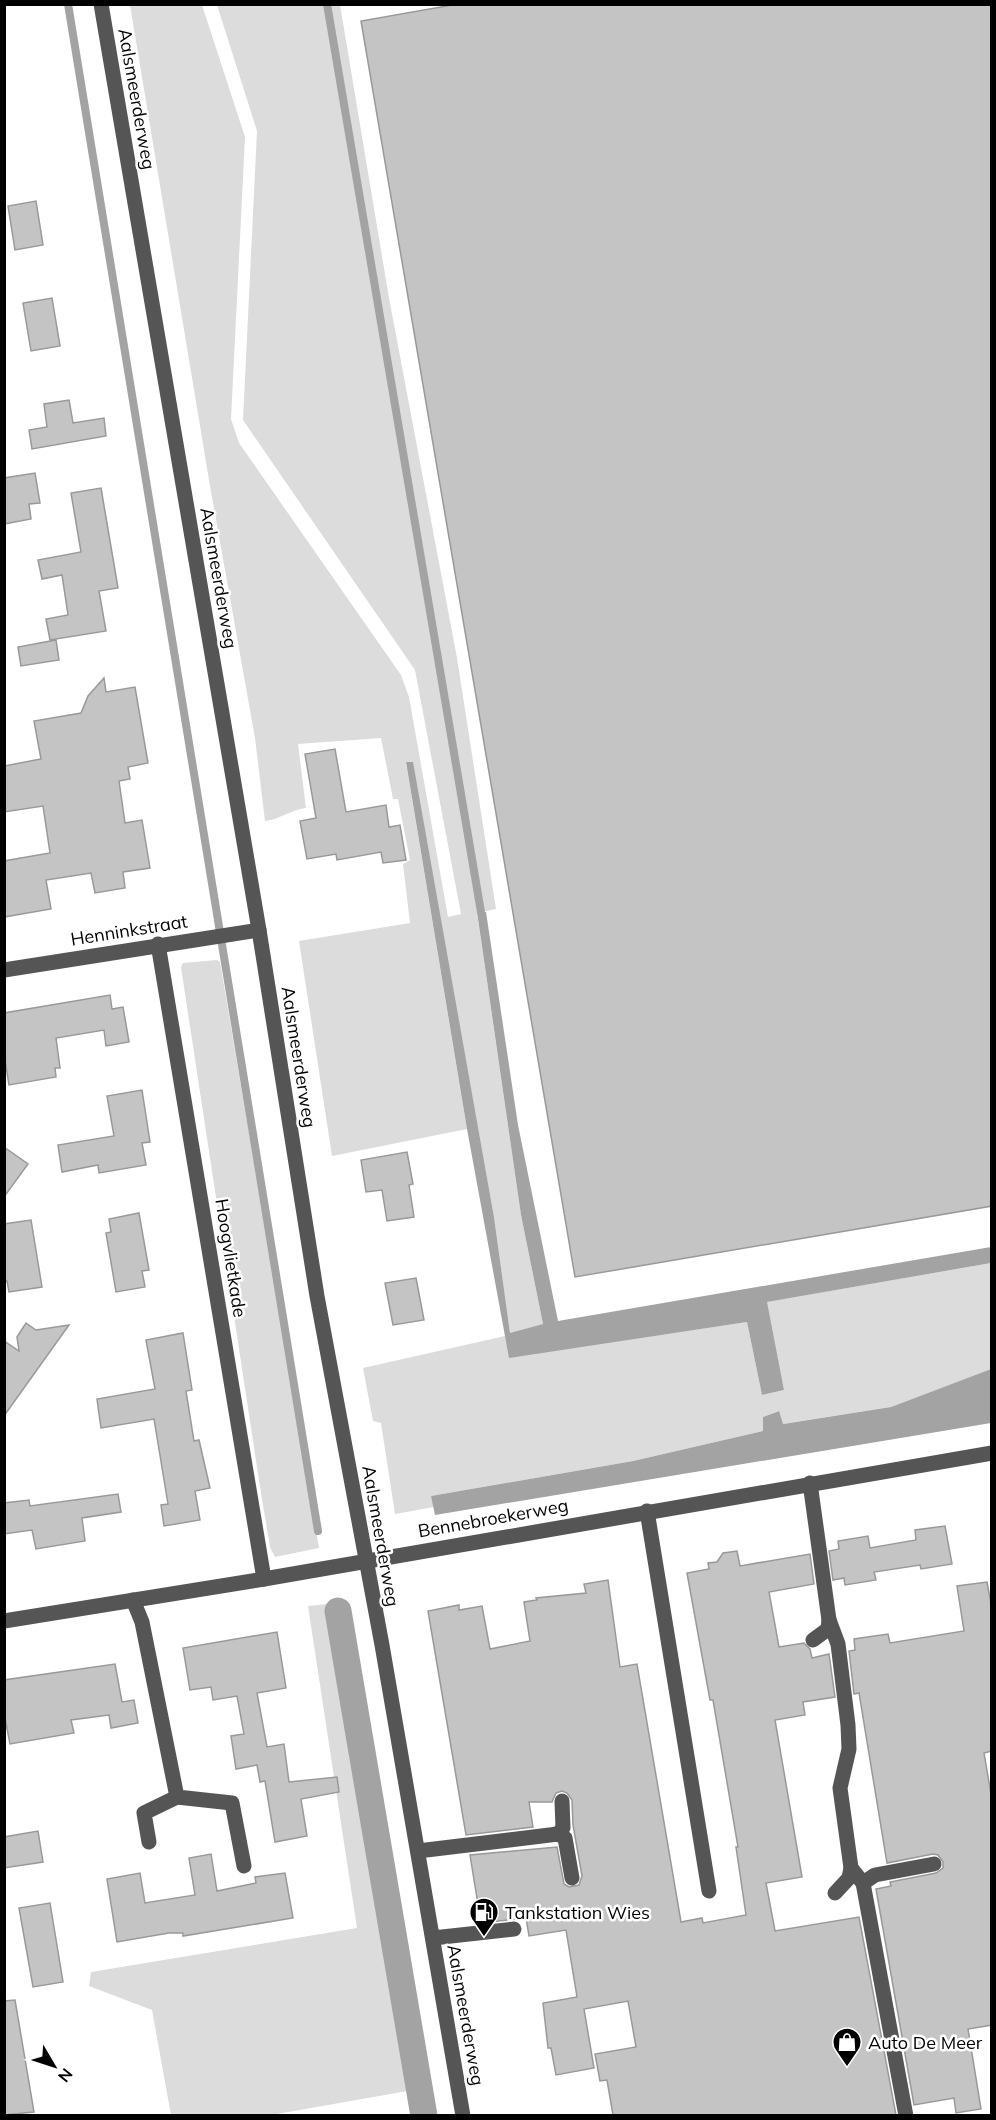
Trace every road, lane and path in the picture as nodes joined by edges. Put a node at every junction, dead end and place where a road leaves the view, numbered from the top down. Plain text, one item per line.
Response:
1 (101, 4) edge
2 (259, 930) junction
3 (158, 944) junction
4 (4, 970) edge
5 (992, 1453) edge
6 (810, 1483) junction
7 (647, 1511) junction
8 (365, 1561) junction
9 (264, 1579) junction
10 (133, 1600) junction
11 (830, 1620) junction
12 (4, 1621) edge
13 (813, 1640) dead end
14 (177, 1797) junction
15 (562, 1802) dead end
16 (558, 1834) junction
17 (149, 1842) dead end
18 (418, 1851) junction
19 (934, 1864) dead end
20 (244, 1866) dead end
21 (851, 1868) junction
22 (572, 1878) dead end
23 (863, 1883) junction
24 (709, 1891) dead end
25 (835, 1893) dead end
26 (514, 1929) dead end
27 (433, 1938) junction
28 (463, 2115) edge
29 (906, 2115) edge

1 - 2 street, Aalsmeerderweg
2 - 3 street, Henninkstraat
2 - 8 street, Aalsmeerderweg
3 - 4 street, Henninkstraat
3 - 9 street, Hoogvlietkade
5 - 6 street, Bennebroekerweg
6 - 7 street, Bennebroekerweg
6 - 11 street
7 - 8 street, Bennebroekerweg
7 - 24 street
8 - 9 street, Bennebroekerweg
8 - 18 street, Aalsmeerderweg
9 - 10 street, Bennebroekerweg
10 - 12 street, Bennebroekerweg
10 - 14 street
11 - 13 street
11 - 21 street
14 - 17 street
14 - 20 street
15 - 16 street
16 - 18 street
16 - 22 street
18 - 27 street, Aalsmeerderweg
19 - 23 street
21 - 23 street
21 - 25 street
23 - 29 street
26 - 27 street
27 - 28 street, Aalsmeerderweg

